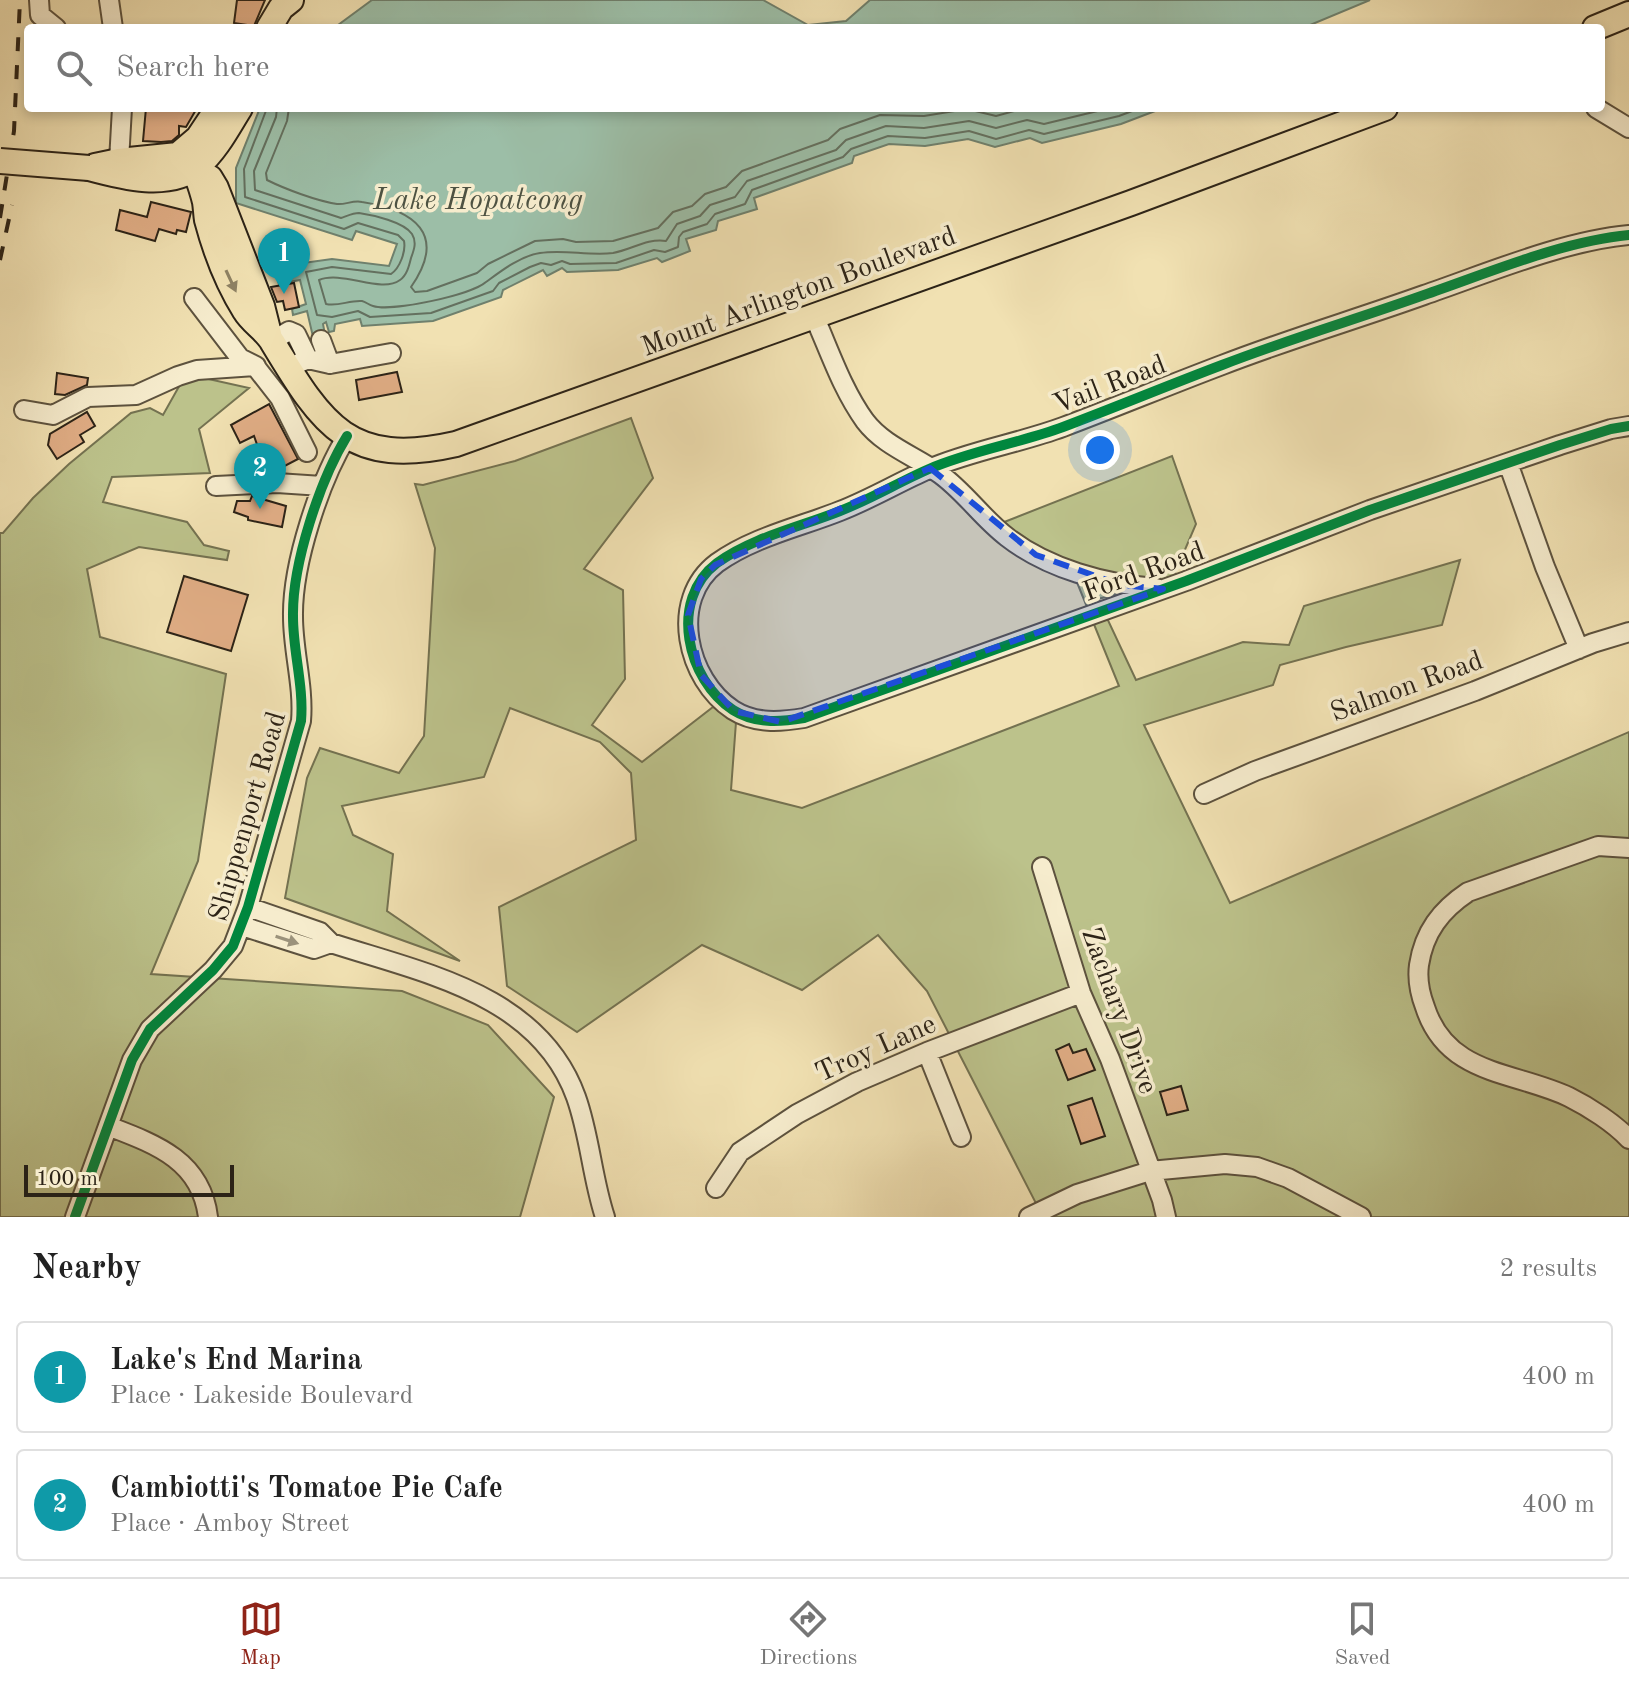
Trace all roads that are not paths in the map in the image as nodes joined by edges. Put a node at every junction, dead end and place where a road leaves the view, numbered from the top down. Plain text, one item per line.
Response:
1 (39, 0) edge
2 (109, 0) edge
3 (293, 0) edge
4 (1629, 14) edge
5 (51, 24) edge
6 (112, 24) edge
7 (271, 24) edge
8 (289, 24) edge
9 (1605, 24) edge
10 (122, 112) edge
11 (230, 112) edge
12 (1374, 112) edge
13 (1603, 112) edge
14 (1629, 128) edge
15 (0, 161) edge
16 (119, 161) junction
17 (194, 161) junction
18 (89, 168) junction
19 (150, 179) junction
20 (216, 188) junction
21 (206, 217) junction
22 (1629, 235) edge
23 (194, 298) dead end
24 (814, 316) junction
25 (321, 340) dead end
26 (284, 352) junction
27 (391, 353) dead end
28 (330, 364) junction
29 (255, 366) junction
30 (24, 410) dead end
31 (1629, 426) edge
32 (347, 436) junction
33 (307, 452) dead end
34 (1508, 463) junction
35 (930, 468) junction
36 (216, 486) dead end
37 (322, 486) junction
38 (1163, 589) junction
39 (1629, 632) edge
40 (1579, 649) junction
41 (695, 661) joint
42 (1204, 794) dead end
43 (1629, 848) edge
44 (1042, 867) dead end
45 (248, 907) junction
46 (242, 926) junction
47 (331, 943) junction
48 (1081, 993) junction
49 (927, 1052) junction
50 (108, 1126) junction
51 (961, 1137) dead end
52 (1629, 1139) edge
53 (1150, 1171) junction
54 (716, 1188) dead end
55 (75, 1217) edge
56 (208, 1217) edge
57 (605, 1217) edge
58 (1029, 1217) edge
59 (1166, 1217) edge
60 (1361, 1217) edge

1 - 5 street
2 - 6 street
3 - 7 main road
3 - 8 main road
4 - 9 main road
10 - 16 street
11 - 17 main road
11 - 20 main road
12 - 24 main road, Mount Arlington Boulevard
13 - 14 street
15 - 18 main road, bridge
16 - 17 main road
16 - 18 main road
17 - 19 main road
17 - 20 main road
17 - 21 main road
18 - 19 main road
19 - 21 main road
20 - 26 main road
21 -> 26 main road
22 - 35 street, Vail Road
23 - 29 street
24 - 32 main road, Mount Arlington Boulevard
24 - 35 street
25 - 28 street
26 - 28 street
26 - 29 street
26 - 32 main road, Mount Arlington Boulevard
27 - 28 street
29 - 30 street
29 - 33 street
31 - 34 street, Ford Road
32 - 37 street, Shippenport Road
34 - 38 street, Ford Road
34 - 40 street
35 - 38 street
35 - 41 street, Vail Road
36 - 37 street
37 - 45 street, Shippenport Road
38 - 41 street, Ford Road
39 - 40 street, Salmon Road
40 - 42 street, Salmon Road
43 - 52 street
44 - 48 street, Zachary Drive
45 - 46 street, Shippenport Road
45 - 47 street
46 -> 47 street
46 - 50 street, Shippenport Road
47 - 57 street
48 - 49 street, Troy Lane
48 - 53 street, Zachary Drive
49 - 51 street
49 - 54 street, Troy Lane
50 - 55 street, Shippenport Road
50 - 56 street
53 - 58 street
53 - 59 street, Zachary Drive
53 - 60 street

